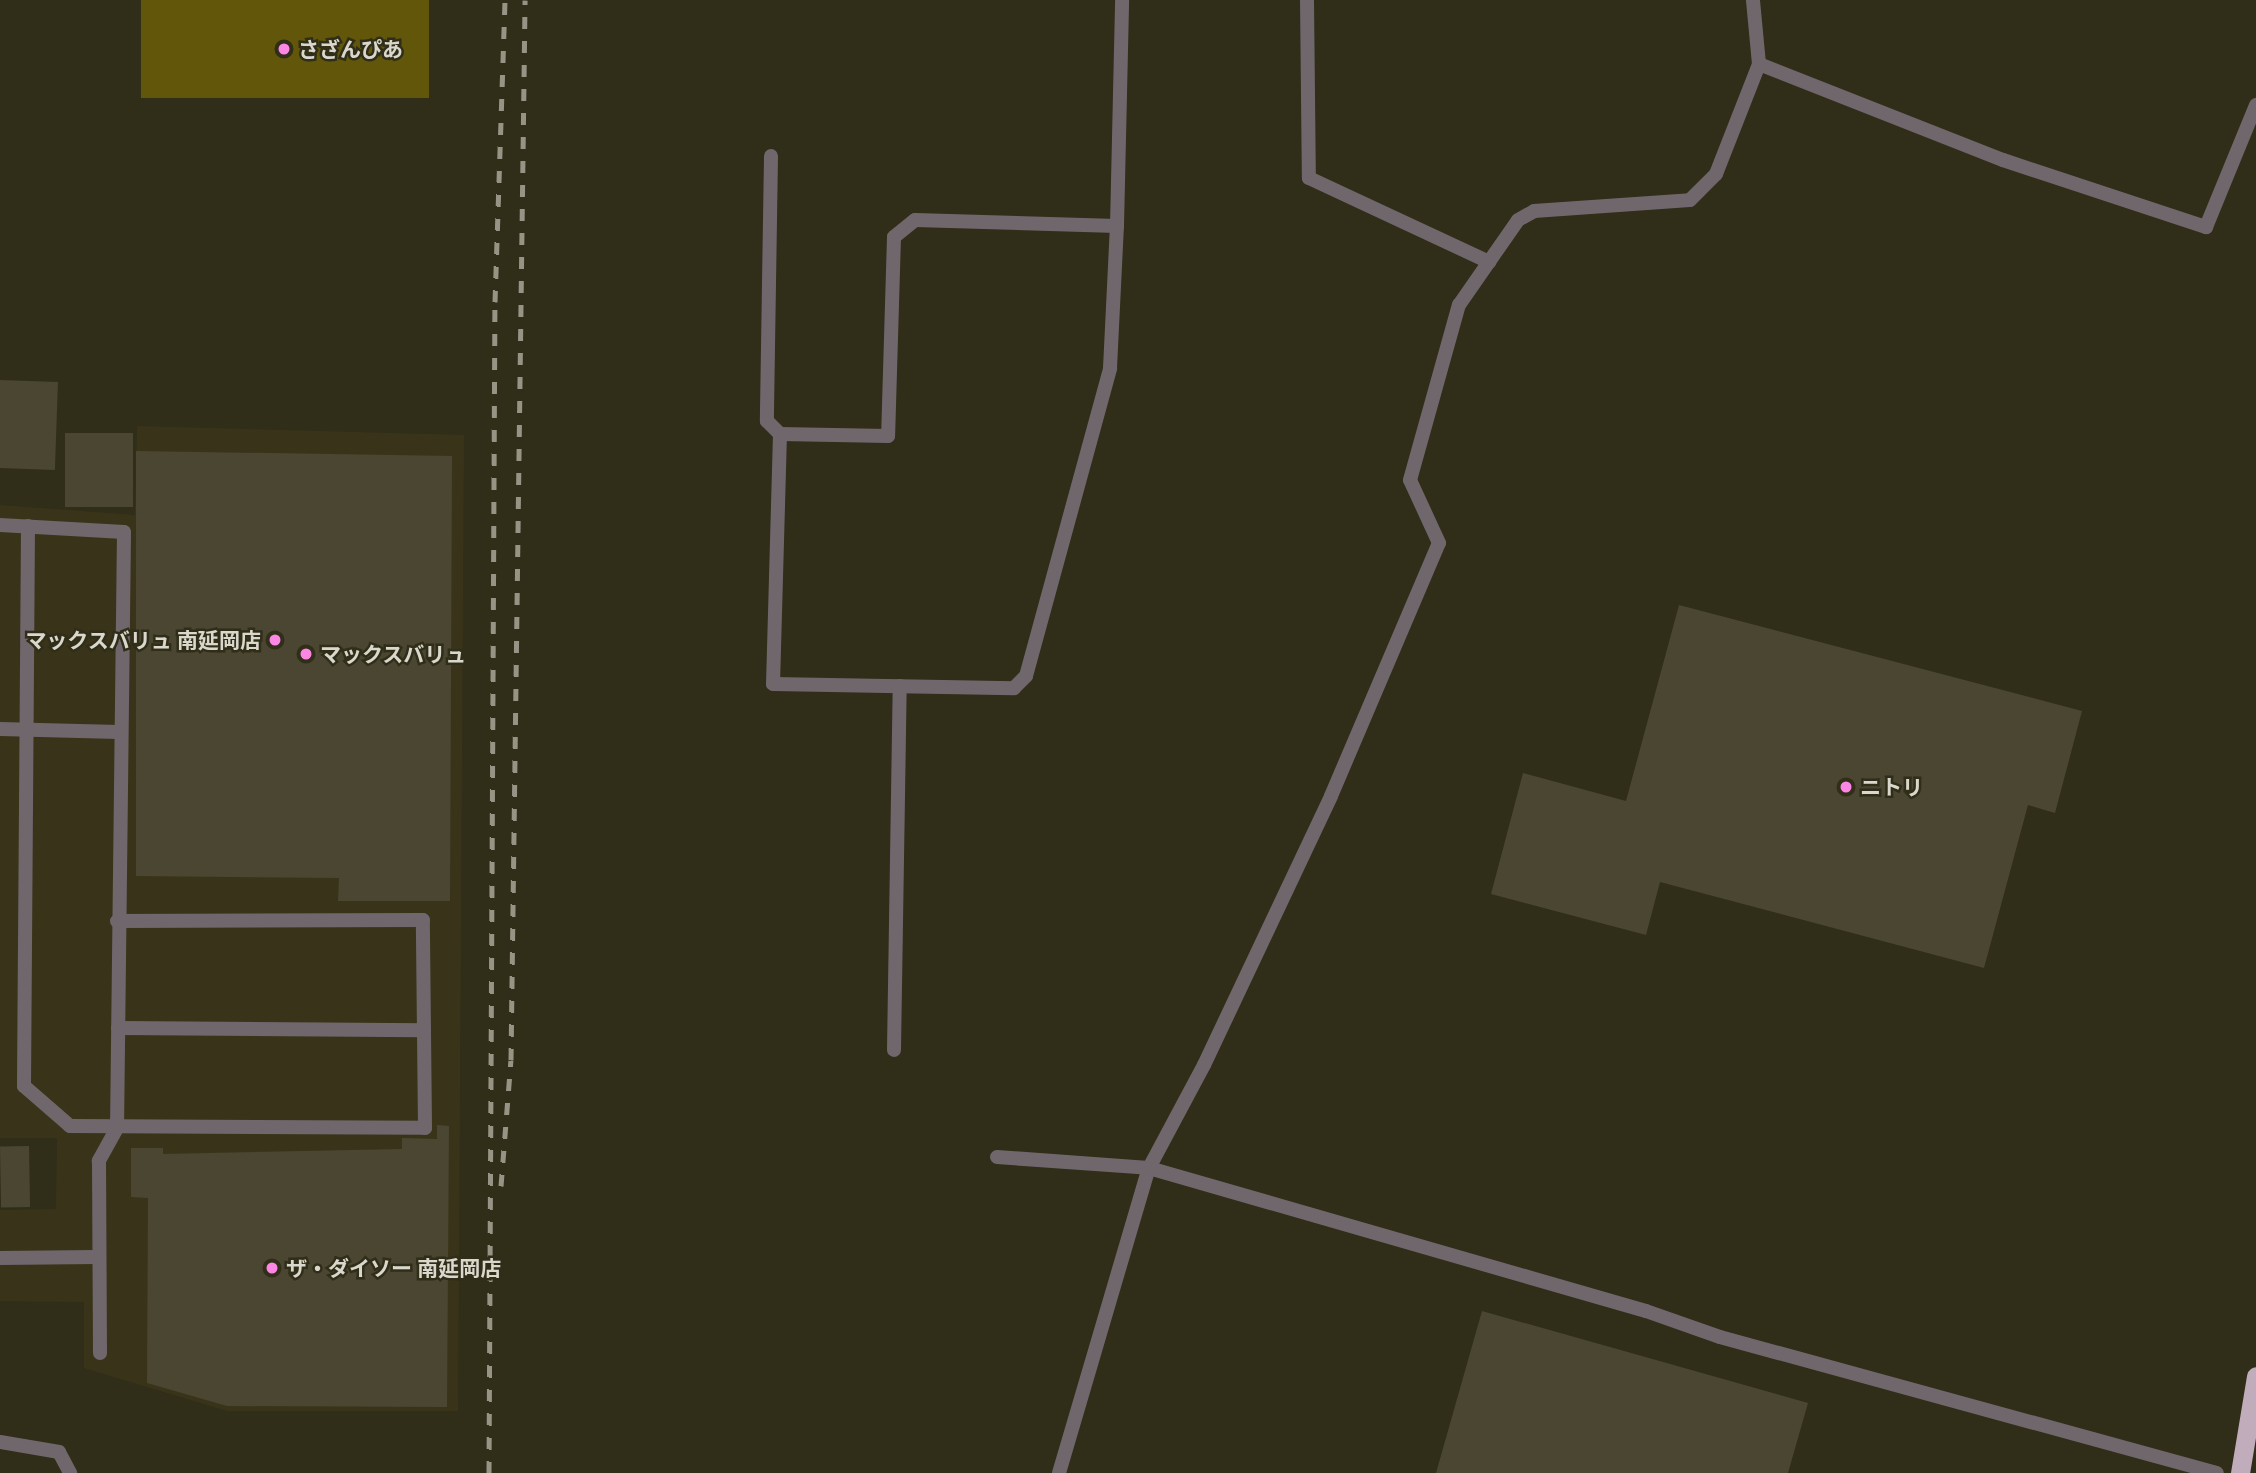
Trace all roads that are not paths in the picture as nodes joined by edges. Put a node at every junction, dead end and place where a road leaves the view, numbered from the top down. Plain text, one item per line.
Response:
1 (1122, 0) edge
2 (1307, 0) edge
3 (1753, 0) edge
4 (1759, 64) junction
5 (2256, 105) edge
6 (771, 156) dead end
7 (1117, 226) junction
8 (1489, 262) junction
9 (780, 434) junction
10 (0, 525) edge
11 (28, 526) junction
12 (901, 686) junction
13 (0, 729) edge
14 (27, 729) junction
15 (119, 732) junction
16 (117, 921) junction
17 (118, 1027) junction
18 (424, 1030) junction
19 (894, 1050) dead end
20 (117, 1128) junction
21 (997, 1157) dead end
22 (1149, 1168) junction
23 (96, 1257) junction
24 (0, 1258) edge
25 (100, 1353) dead end
26 (2256, 1376) edge
27 (0, 1442) edge
28 (70, 1473) edge
29 (1059, 1473) edge
30 (2217, 1473) edge
31 (2240, 1473) edge

1 - 7 street
2 - 8 street
3 - 4 street
4 - 5 street
4 - 8 street
6 - 9 street
7 - 9 street
7 - 12 street
8 - 22 street
9 - 12 street
10 - 11 street
11 - 14 street
11 - 15 street
12 - 19 street
13 - 14 street
14 - 15 street
14 - 20 street
15 - 16 street
16 - 17 street
16 - 18 street
17 - 18 street
17 - 20 street
18 - 20 street
20 - 23 street
21 - 22 street
22 - 29 street
22 - 30 street
23 - 24 street
23 - 25 street
26 - 31 highway
27 - 28 street

